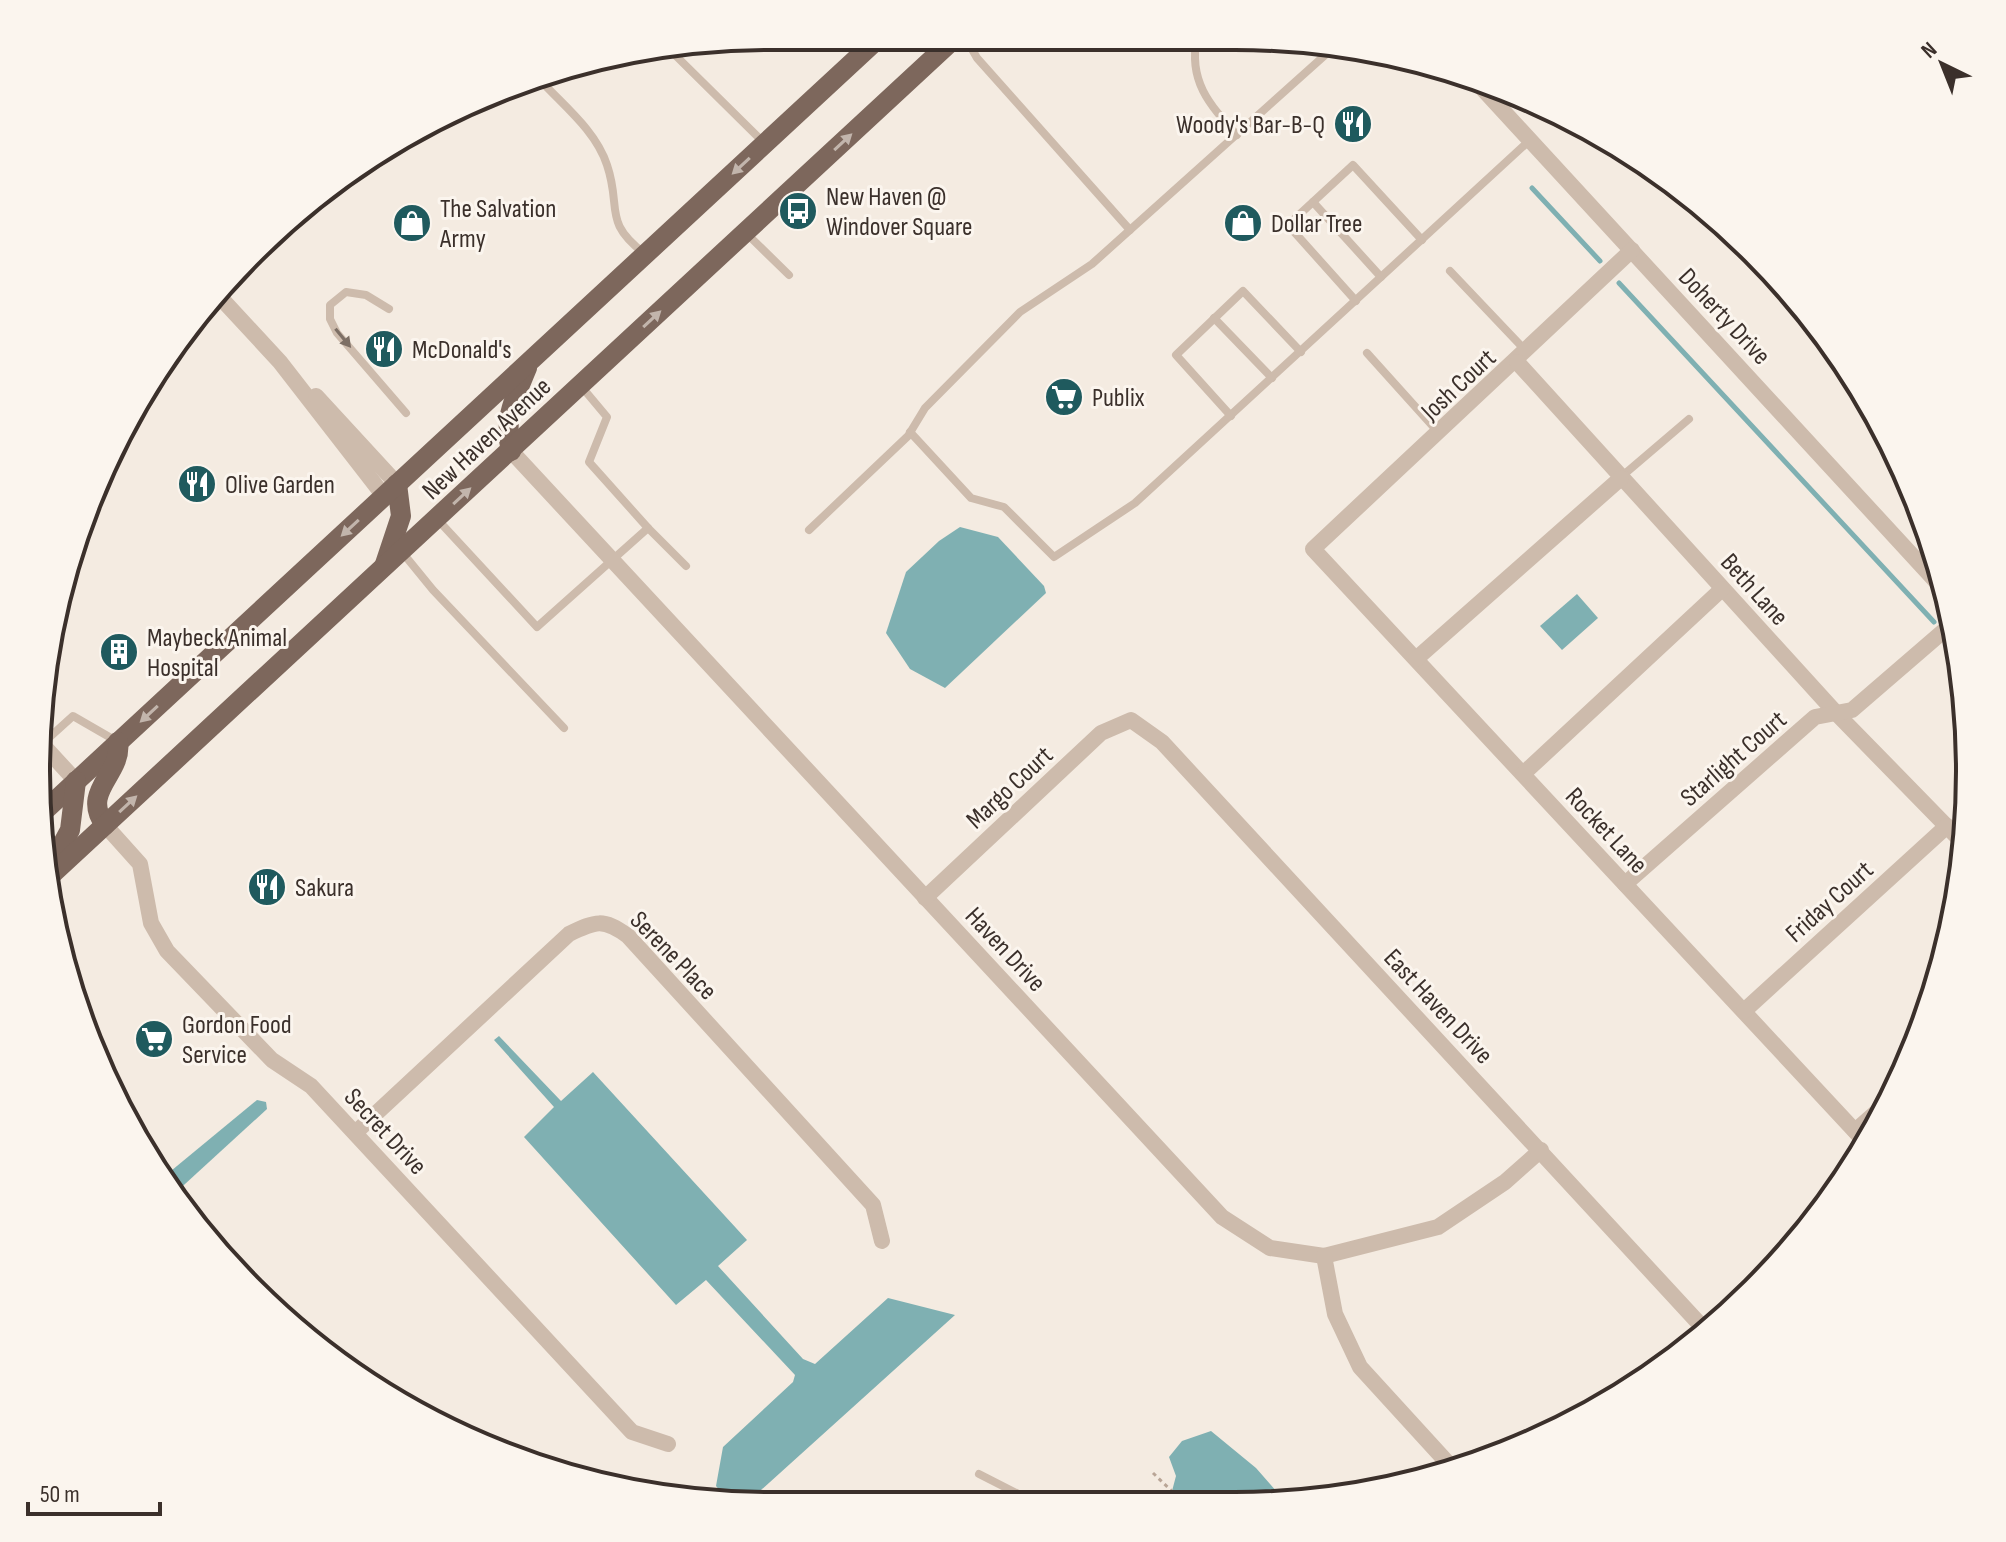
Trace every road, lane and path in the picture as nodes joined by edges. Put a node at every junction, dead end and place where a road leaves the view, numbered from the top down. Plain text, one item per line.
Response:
1 (866, 50) edge
2 (942, 50) edge
3 (972, 50) edge
4 (1196, 50) edge
5 (676, 56) edge
6 (1325, 56) edge
7 (546, 86) edge
8 (1490, 97) edge
9 (1237, 135) junction
10 (1530, 140) junction
11 (765, 144) junction
12 (1313, 202) junction
13 (1130, 230) junction
14 (745, 232) junction
15 (1422, 240) junction
16 (1632, 250) junction
17 (646, 255) junction
18 (1450, 271) dead end
19 (789, 275) dead end
20 (1381, 277) junction
21 (1356, 301) junction
22 (224, 302) edge
23 (389, 309) dead end
24 (1214, 318) junction
25 (1301, 352) junction
26 (1367, 353) dead end
27 (1522, 357) junction
28 (531, 361) junction
29 (1272, 378) junction
30 (580, 386) junction
31 (406, 413) dead end
32 (1231, 416) junction
33 (1689, 419) dead end
34 (910, 432) junction
35 (1439, 433) junction
36 (511, 451) junction
37 (1621, 478) junction
38 (391, 490) junction
39 (437, 519) junction
40 (648, 528) junction
41 (809, 530) dead end
42 (1313, 549) joint
43 (402, 551) junction
44 (612, 559) junction
45 (686, 566) dead end
46 (384, 567) junction
47 (1928, 572) edge
48 (1722, 589) junction
49 (1942, 632) edge
50 (1416, 659) junction
51 (1836, 713) junction
52 (1131, 720) joint
53 (564, 728) dead end
54 (52, 734) edge
55 (118, 742) junction
56 (51, 754) edge
57 (1523, 774) junction
58 (76, 781) junction
59 (51, 804) edge
60 (105, 825) junction
61 (1947, 826) junction
62 (1953, 832) edge
63 (55, 857) edge
64 (57, 870) edge
65 (1625, 884) junction
66 (925, 898) junction
67 (1744, 1011) junction
68 (355, 1133) junction
69 (1858, 1134) edge
70 (1541, 1150) junction
71 (882, 1241) dead end
72 (1324, 1256) junction
73 (1698, 1323) edge
74 (668, 1444) dead end
75 (1445, 1460) edge
76 (1153, 1473) dead end
77 (979, 1474) dead end
78 (1014, 1492) edge
79 (1173, 1492) edge

1 - 11 main road, New Haven Avenue
14 -> 2 main road, New Haven Avenue
3 - 13 lane
4 - 9 lane
5 - 11 lane
6 - 9 lane
7 - 17 lane
8 - 10 street, Doherty Drive
9 - 13 lane
10 - 15 lane
10 - 16 street, Doherty Drive
11 -> 17 main road, New Haven Avenue
12 - 15 lane
12 - 20 lane
12 - 21 lane
13 - 34 lane
14 - 19 lane
30 -> 14 main road, New Haven Avenue
15 - 20 lane
16 - 27 street, Josh Court
16 - 47 street, Doherty Drive
17 - 28 main road, New Haven Avenue
18 - 27 lane
20 - 21 lane
21 - 25 lane
22 - 38 street
23 -> 31 lane
24 - 25 lane
24 - 29 lane
24 - 32 lane
25 - 29 lane
26 - 35 lane
27 - 35 street, Josh Court
27 - 37 street, Beth Lane
28 - 36 main road
28 - 38 main road, New Haven Avenue
29 - 32 lane
30 - 36 main road, New Haven Avenue
30 - 40 lane
32 - 34 lane
33 - 37 lane
34 - 41 lane
35 - 42 street, Josh Court
39 -> 36 main road, New Haven Avenue
36 - 44 street, Haven Drive
37 - 48 street, Beth Lane
37 - 50 street
38 - 46 main road
38 -> 55 main road, New Haven Avenue
39 - 43 main road, New Haven Avenue
39 - 44 lane
40 - 44 lane
40 - 45 lane
42 - 50 street, Rocket Lane
43 - 46 main road, New Haven Avenue
43 - 53 lane
44 - 66 street, Haven Drive
60 -> 46 main road, New Haven Avenue
48 - 51 street, Beth Lane
48 - 57 street
49 - 51 street, Starlight Court
50 - 57 street, Rocket Lane
51 - 61 street, Beth Lane
51 - 65 street, Starlight Court
52 - 66 street, Margo Court
52 - 70 street, East Haven Drive
54 - 55 lane
55 - 58 main road, New Haven Avenue
55 - 60 main road
56 - 58 street
57 - 65 street, Rocket Lane
58 - 59 main road, New Haven Avenue
58 - 63 main road
60 - 64 main road, New Haven Avenue
60 - 68 street, Secret Drive
61 - 62 street, Beth Lane
61 - 67 street, Friday Court
65 - 67 street, Rocket Lane
66 - 72 street, Haven Drive
67 - 69 street, Rocket Lane
68 - 71 street, Serene Place
68 - 74 street, Secret Drive
70 - 72 street, Haven Drive
70 - 73 street, East Haven Drive
72 - 75 street
76 - 79 path
77 - 78 lane

